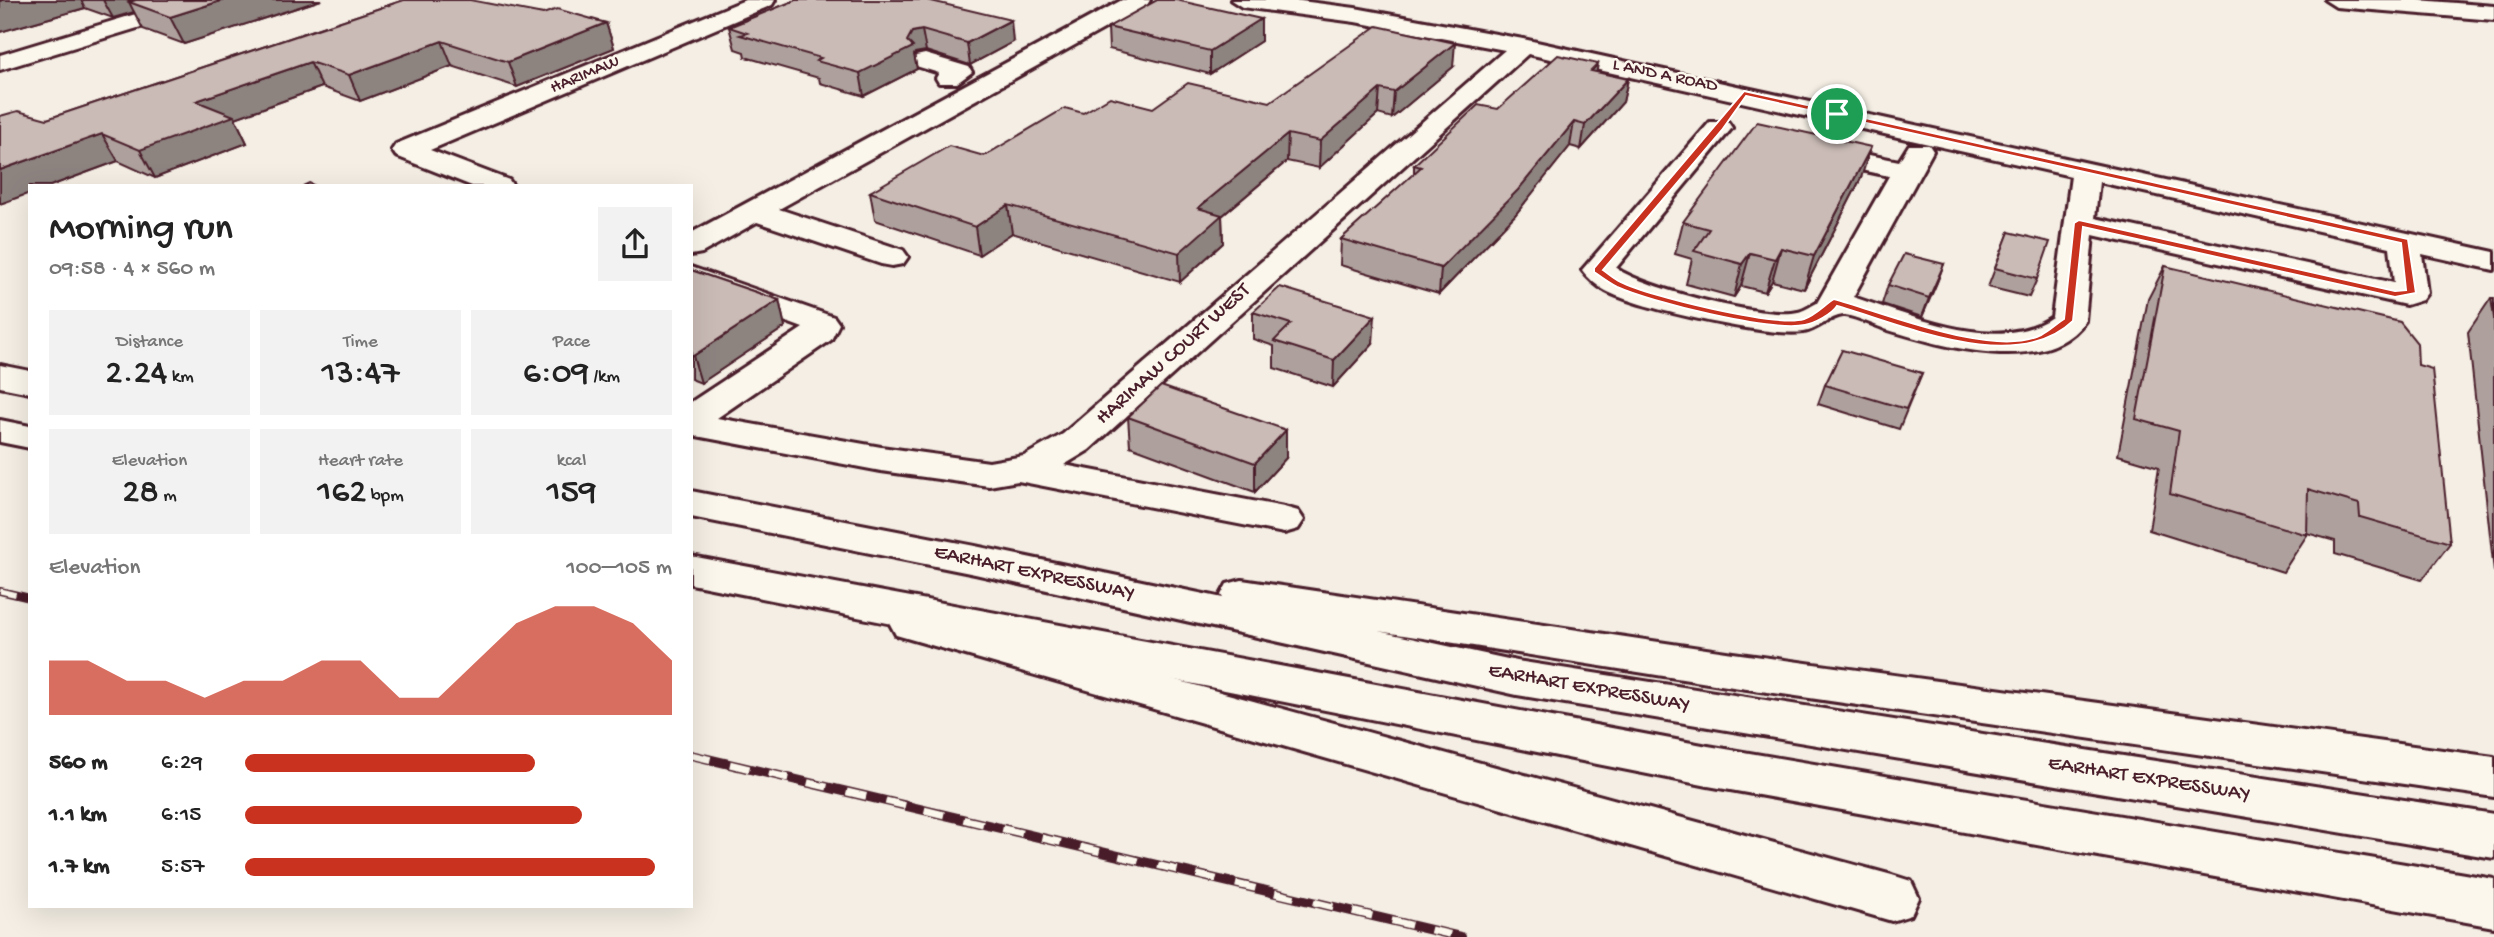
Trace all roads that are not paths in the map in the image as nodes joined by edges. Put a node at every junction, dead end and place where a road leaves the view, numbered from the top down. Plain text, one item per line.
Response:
1 (205, 0) edge
2 (764, 0) edge
3 (1139, 0) edge
4 (2336, 0) edge
5 (1238, 10) edge
6 (2494, 13) edge
7 (1523, 46) junction
8 (925, 61) dead end
9 (0, 63) edge
10 (948, 78) junction
11 (977, 87) junction
12 (1744, 93) junction
13 (920, 120) junction
14 (1721, 129) junction
15 (1930, 135) junction
16 (1749, 137) edge
17 (1790, 146) edge
18 (2086, 170) junction
19 (1901, 171) junction
20 (494, 184) edge
21 (755, 211) junction
22 (2079, 223) junction
23 (2405, 241) junction
24 (693, 245) edge
25 (892, 257) dead end
26 (2494, 261) edge
27 (693, 277) edge
28 (1834, 302) junction
29 (693, 421) edge
30 (693, 422) edge
31 (0, 431) edge
32 (28, 437) edge
33 (0, 447) edge
34 (28, 452) edge
35 (1018, 469) junction
36 (693, 504) edge
37 (1284, 520) dead end
38 (975, 560) junction
39 (693, 570) edge
40 (778, 586) junction
41 (2494, 776) edge
42 (2494, 836) edge
43 (1892, 898) dead end
44 (2494, 903) edge

1 - 9 main road
2 - 20 main road, HARIMAW
3 - 11 main road
4 - 6 main road
5 - 7 main road, L AND A ROAD
7 - 12 main road, L AND A ROAD
7 - 35 main road, HARIMAW COURT WEST
8 - 10 main road
10 - 11 main road
10 - 13 main road
11 - 13 main road
12 - 14 main road
12 - 15 main road, L AND A ROAD
13 - 21 main road
14 - 16 main road
14 - 28 main road
15 - 18 main road, L AND A ROAD
15 - 19 main road
17 - 19 main road
18 - 22 main road
18 - 23 main road, L AND A ROAD
19 - 28 main road
21 - 24 main road
21 - 25 main road
22 - 23 main road
22 - 28 main road
23 - 26 main road, L AND A ROAD
27 - 29 main road
30 - 35 main road
31 - 32 main road
33 - 34 main road
35 - 37 main road
36 - 38 main road, EARHART EXPRESSWAY
38 - 41 main road
38 - 42 main road, EARHART EXPRESSWAY
39 - 40 main road
40 - 43 main road
40 - 44 main road

